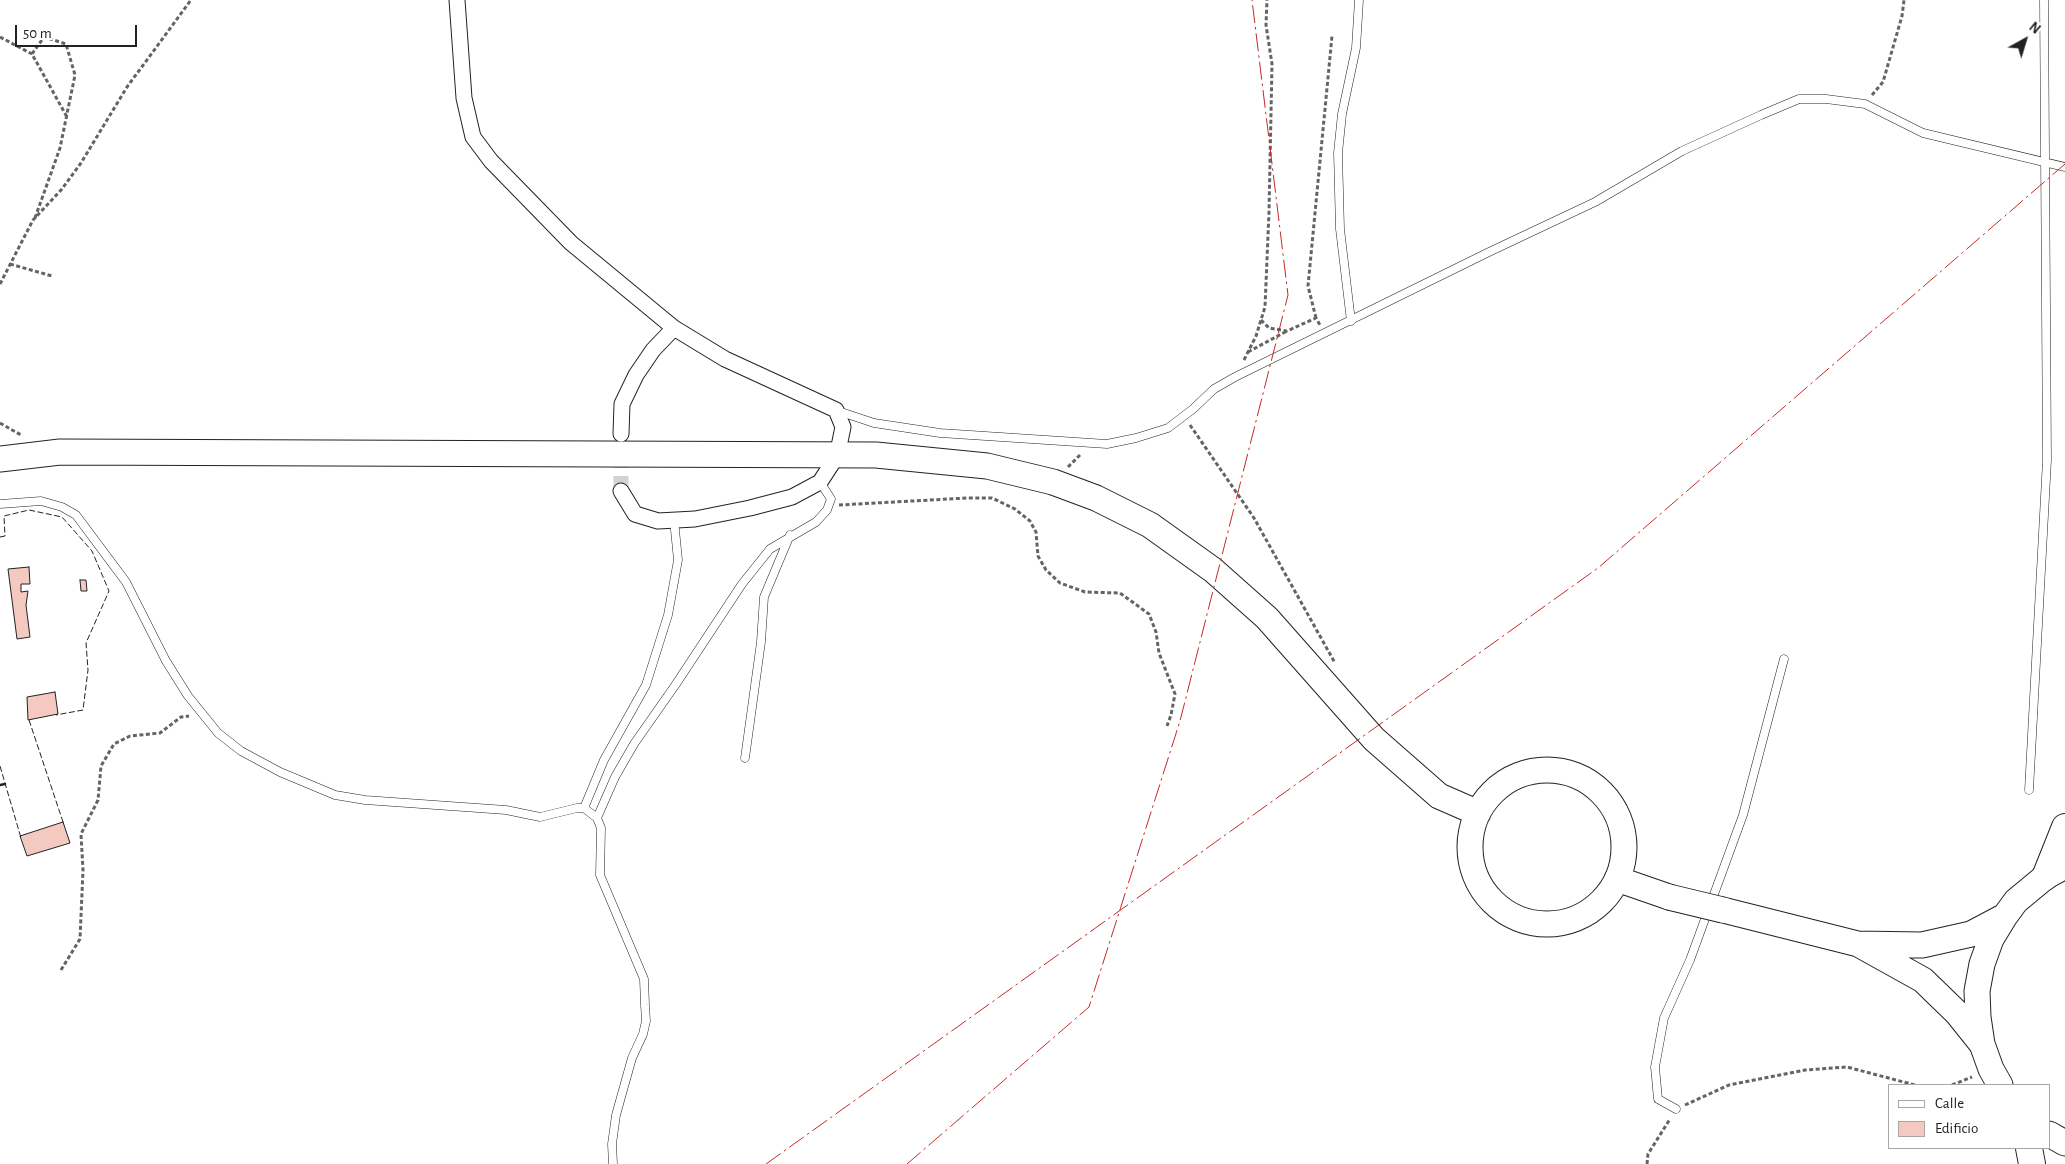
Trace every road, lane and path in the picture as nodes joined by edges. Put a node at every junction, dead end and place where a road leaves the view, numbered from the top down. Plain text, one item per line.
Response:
1 (191, 0) edge
2 (457, 0) edge
3 (1267, 0) edge
4 (1359, 0) edge
5 (1904, 0) edge
6 (2044, 0) edge
7 (1332, 36) dead end
8 (0, 37) edge
9 (32, 54) junction
10 (1865, 104) junction
11 (67, 118) junction
12 (2044, 162) junction
13 (2065, 167) edge
14 (34, 220) junction
15 (10, 264) junction
16 (52, 276) dead end
17 (0, 284) edge
18 (1316, 318) junction
19 (1261, 320) junction
20 (1351, 321) junction
21 (674, 328) junction
22 (1287, 331) junction
23 (1326, 334) junction
24 (1248, 352) junction
25 (1235, 377) junction
26 (836, 410) junction
27 (1184, 416) junction
28 (621, 434) tunnel mouth
29 (1093, 443) junction
30 (837, 456) junction
31 (0, 459) edge
32 (820, 482) junction
33 (1053, 482) junction
34 (621, 491) tunnel mouth
35 (0, 504) edge
36 (829, 505) junction
37 (674, 520) junction
38 (790, 536) junction
39 (1784, 659) dead end
40 (1336, 667) dead end
41 (202, 715) junction
42 (1166, 726) dead end
43 (745, 758) dead end
44 (2029, 790) dead end
45 (584, 808) junction
46 (1478, 813) junction
47 (597, 818) junction
48 (2065, 827) edge
49 (2055, 871) edge
50 (1616, 879) junction
51 (2004, 916) junction
52 (1858, 944) junction
53 (61, 970) dead end
54 (1982, 1044) junction
55 (1911, 1084) edge
56 (1999, 1084) edge
57 (1676, 1108) junction
58 (2050, 1135) edge
59 (2065, 1143) edge
60 (2030, 1149) edge
61 (613, 1164) edge
62 (1647, 1164) edge
63 (2032, 1164) edge

1 - 14 path
2 - 21 street
3 - 19 path
4 - 20 lane
5 - 10 path
6 - 12 lane
7 - 18 path
8 - 9 path
9 - 11 path
9 - 11 path
10 - 12 lane
10 - 20 lane
11 - 14 path
12 - 13 lane
12 - 44 lane
14 - 15 path
15 - 16 path
15 - 17 path
18 - 22 path
18 - 23 path
19 - 22 path
19 - 24 path
20 - 23 lane
21 - 26 street
21 - 28 street
22 - 24 path
23 - 25 lane
24 - 25 path
25 - 27 lane
26 - 29 lane
26 - 30 street
27 - 29 lane
27 - 40 path
29 - 33 path
30 - 31 highway
30 - 32 street
30 - 33 highway
32 - 36 lane
32 - 37 street
33 - 46 highway
34 - 37 street
35 - 41 lane
36 - 38 lane
36 - 42 path
37 - 45 lane
38 - 43 lane
38 - 47 lane
39 - 57 lane
41 - 45 lane
41 - 53 path
45 - 47 lane
46 - 50 highway
46 - 50 highway
47 - 61 lane
48 - 49 highway
49 - 51 highway
50 - 52 highway, bridge
51 - 52 highway
51 - 54 highway
52 - 54 highway
54 - 56 highway
55 - 57 path
57 - 62 path
58 - 59 highway
60 - 63 highway

